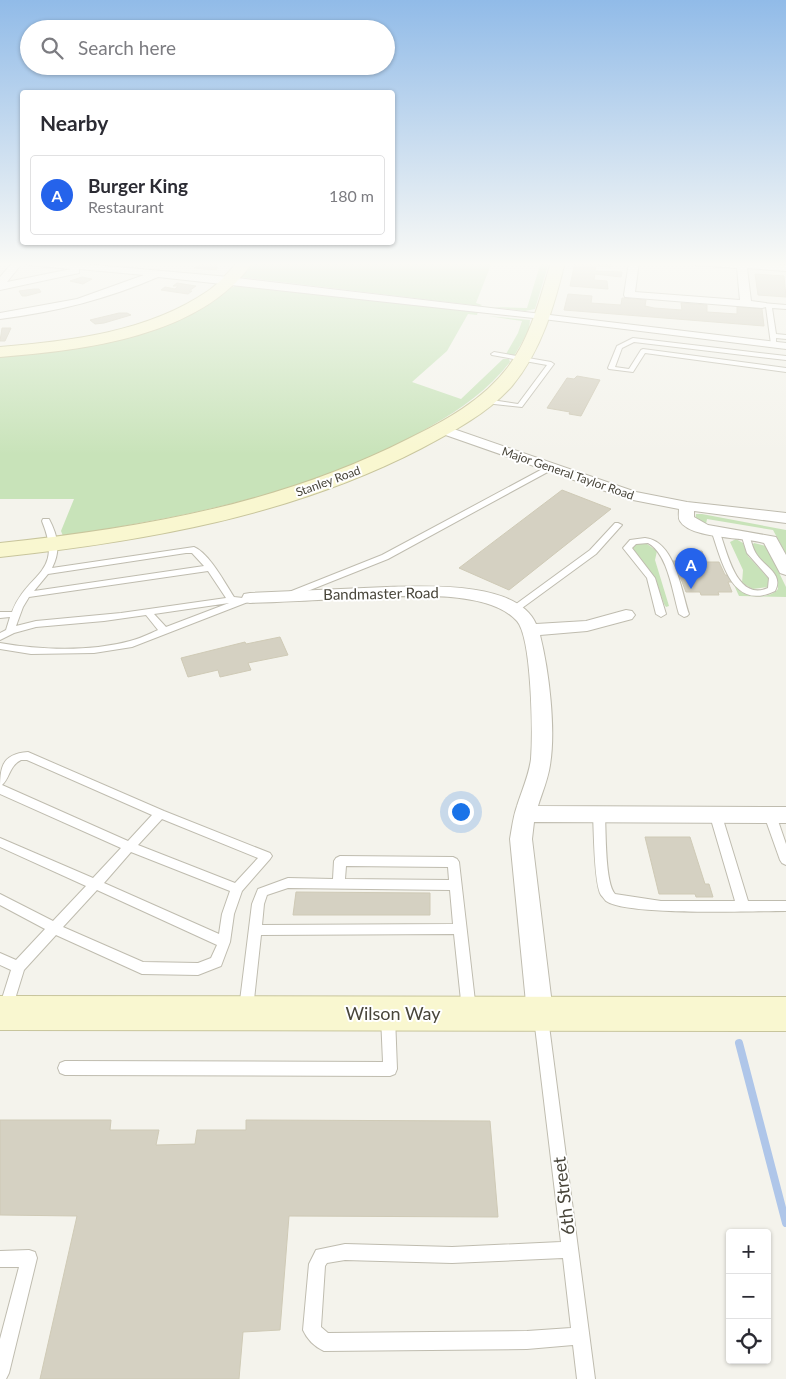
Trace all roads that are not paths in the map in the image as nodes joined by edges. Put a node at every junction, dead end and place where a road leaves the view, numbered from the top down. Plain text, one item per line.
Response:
1 (146, 326) edge
2 (539, 326) edge
3 (625, 326) edge
4 (770, 326) edge
5 (638, 328) junction
6 (682, 333) junction
7 (715, 337) junction
8 (786, 337) edge
9 (633, 340) junction
10 (773, 340) junction
11 (682, 345) junction
12 (786, 346) edge
13 (711, 349) junction
14 (0, 352) edge
15 (494, 354) dead end
16 (786, 358) edge
17 (522, 360) junction
18 (709, 360) junction
19 (786, 370) edge
20 (485, 400) junction
21 (442, 429) junction
22 (551, 468) junction
23 (687, 506) junction
24 (786, 518) edge
25 (46, 521) dead end
26 (618, 525) dead end
27 (715, 530) junction
28 (745, 534) junction
29 (55, 545) junction
30 (0, 550) edge
31 (210, 568) junction
32 (786, 570) edge
33 (48, 571) junction
34 (28, 594) junction
35 (285, 596) junction
36 (241, 599) junction
37 (515, 610) junction
38 (148, 612) junction
39 (16, 614) junction
40 (626, 614) dead end
41 (661, 614) dead end
42 (684, 614) dead end
43 (0, 615) edge
44 (10, 630) junction
45 (530, 630) junction
46 (164, 631) junction
47 (0, 637) edge
48 (0, 646) edge
49 (0, 782) edge
50 (0, 789) edge
51 (160, 814) junction
52 (525, 814) junction
53 (599, 815) junction
54 (778, 815) edge
55 (716, 816) junction
56 (0, 842) edge
57 (130, 847) junction
58 (786, 860) edge
59 (339, 883) junction
60 (95, 884) junction
61 (456, 884) junction
62 (238, 889) junction
63 (0, 899) edge
64 (743, 906) junction
65 (786, 906) edge
66 (54, 928) junction
67 (461, 929) junction
68 (255, 930) junction
69 (224, 942) junction
70 (0, 960) edge
71 (18, 968) junction
72 (2, 1013) edge
73 (246, 1013) junction
74 (388, 1013) junction
75 (469, 1013) junction
76 (540, 1013) junction
77 (786, 1014) edge
78 (65, 1068) dead end
79 (570, 1250) junction
80 (0, 1259) edge
81 (580, 1336) junction
82 (0, 1374) edge
83 (586, 1379) edge

1 - 14 street
2 - 17 street, Stanley Road
3 - 5 street
4 - 10 lane
5 - 6 street
5 - 9 lane
6 - 7 street
6 - 11 lane
7 - 10 street
7 - 13 lane
8 - 10 lane
9 - 11 lane
9 - 18 lane
10 - 12 street
11 - 13 lane
13 - 16 lane
13 - 18 lane
15 - 17 lane
17 - 20 street, Stanley Road
17 - 20 lane
18 - 19 lane
20 - 21 street, Stanley Road
21 - 22 street, Major General Taylor Road
21 - 29 street, Stanley Road
22 - 23 street, Major General Taylor Road
22 - 35 lane
23 - 24 street, Major General Taylor Road
23 - 27 street
25 - 29 lane
26 - 37 lane
27 - 28 street
27 - 28 lane
28 - 32 street
29 - 30 street, Stanley Road
29 - 33 lane
31 - 33 lane
31 - 34 lane
31 - 36 lane
33 - 34 lane
34 - 39 lane
35 - 36 street, Bandmaster Road
35 - 37 street, Bandmaster Road
36 - 38 lane
36 - 46 lane
37 - 45 street, Bandmaster Road
38 - 44 lane
38 - 46 lane
39 - 43 lane
39 - 44 lane
40 - 45 street
41 - 42 lane
44 - 47 lane
45 - 52 street, Bandmaster Road
46 - 48 lane
49 - 51 lane
50 - 57 lane
51 - 57 lane
51 - 62 lane
52 - 53 street
52 - 76 street, Bandmaster Road
53 - 55 street
53 - 64 lane
54 - 55 street
54 - 58 lane
55 - 64 lane
56 - 60 lane
57 - 60 lane
57 - 62 lane
59 - 61 lane
59 - 61 lane
59 - 68 lane
60 - 66 lane
60 - 69 lane
61 - 67 lane
62 - 69 lane
63 - 66 lane
64 - 65 lane
66 - 69 lane
66 - 71 lane
67 - 68 lane
67 - 75 lane
68 - 73 lane
70 - 71 lane
71 - 72 lane
72 - 73 street, Wilson Way
73 - 74 street, Wilson Way
74 - 75 street, Wilson Way
74 - 78 lane
75 - 76 street, Wilson Way
76 - 77 street, Wilson Way
76 - 79 lane, 6th Street
79 - 81 lane, 6th Street
79 - 81 lane
80 - 82 lane
81 - 83 lane, 6th Street

